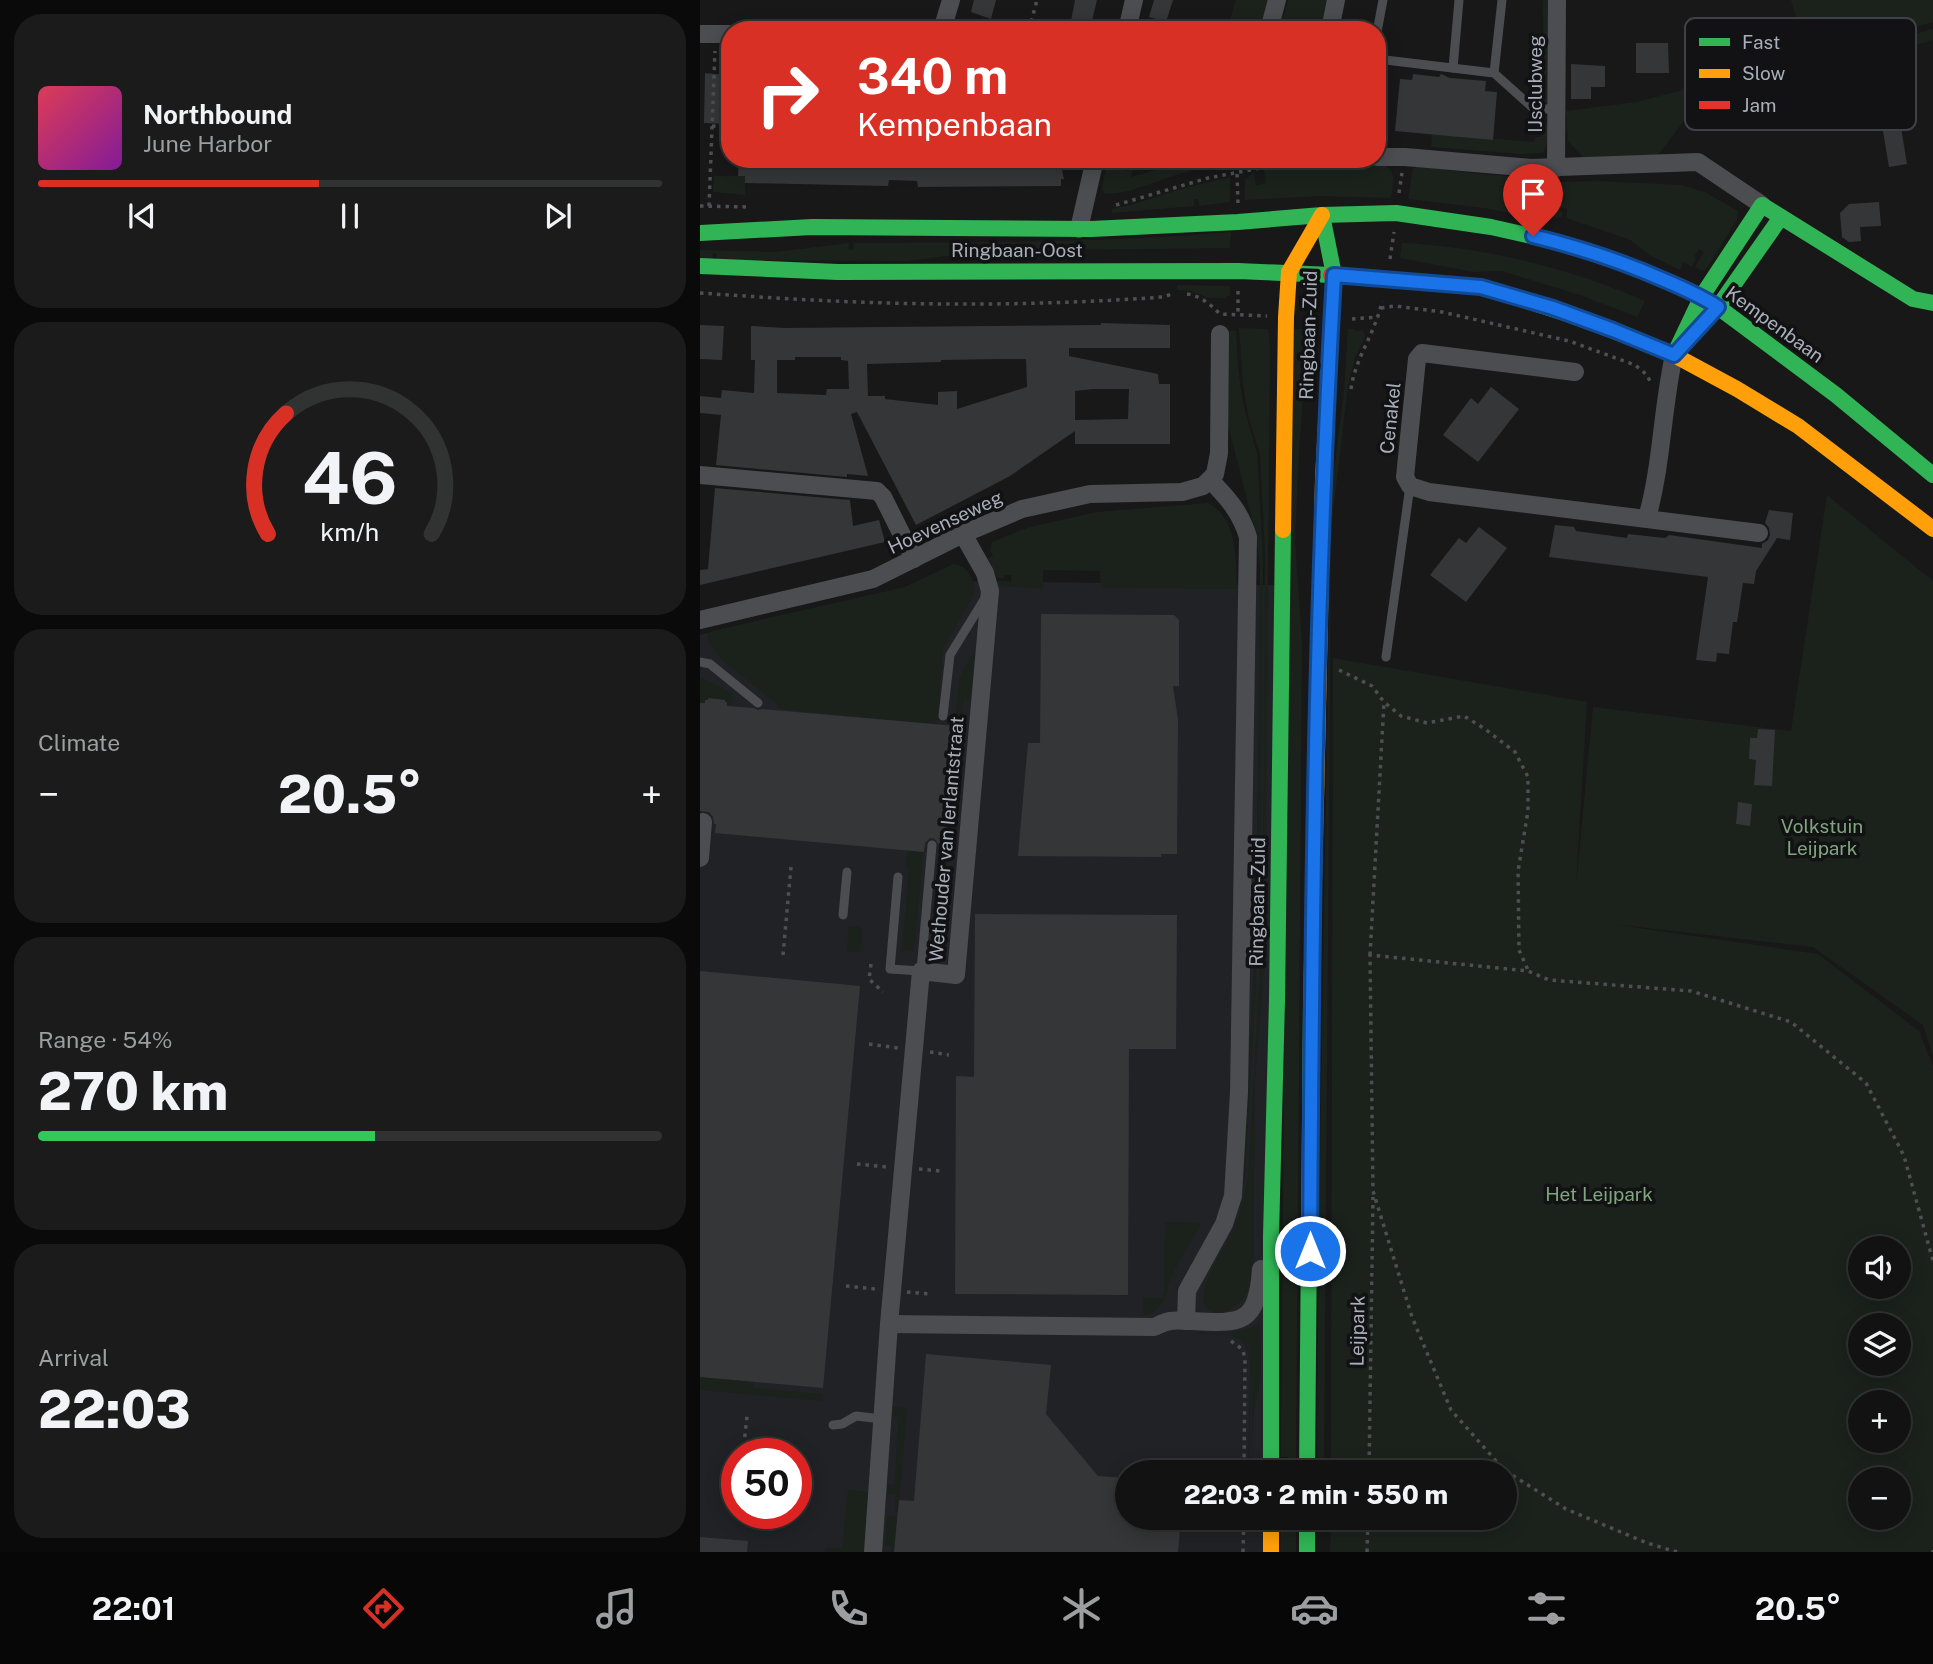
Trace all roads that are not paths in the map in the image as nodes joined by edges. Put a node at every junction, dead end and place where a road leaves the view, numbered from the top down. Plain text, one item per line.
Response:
1 (951, 0) edge
2 (1134, 0) edge
3 (1277, 0) edge
4 (1336, 0) edge
5 (1383, 0) edge
6 (1459, 0) edge
7 (1503, 0) edge
8 (1557, 0) edge
9 (945, 21) edge
10 (1129, 21) edge
11 (1271, 21) edge
12 (1332, 21) edge
13 (1379, 21) edge
14 (1386, 60) edge
15 (1453, 68) junction
16 (1494, 73) junction
17 (1556, 109) junction
18 (1386, 157) edge
19 (1556, 167) junction
20 (1093, 168) edge
21 (1762, 205) junction
22 (1322, 215) junction
23 (1781, 217) junction
24 (1079, 229) junction
25 (700, 233) edge
26 (700, 266) edge
27 (1289, 272) junction
28 (1334, 275) junction
29 (1702, 296) junction
30 (1933, 303) edge
31 (1718, 307) junction
32 (1220, 334) dead end
33 (1674, 355) junction
34 (1575, 372) dead end
35 (1929, 470) edge
36 (700, 474) edge
37 (1210, 481) junction
38 (1410, 485) junction
39 (1647, 518) junction
40 (1933, 529) edge
41 (1759, 533) dead end
42 (963, 534) junction
43 (914, 559) junction
44 (990, 591) junction
45 (700, 620) edge
46 (1386, 657) dead end
47 (705, 663) edge
48 (758, 703) dead end
49 (943, 716) dead end
50 (704, 822) dead end
51 (932, 845) dead end
52 (700, 858) edge
53 (847, 872) dead end
54 (898, 877) dead end
55 (843, 915) dead end
56 (921, 971) junction
57 (1270, 1236) junction
58 (1186, 1321) junction
59 (889, 1324) junction
60 (883, 1419) junction
61 (833, 1424) dead end
62 (1271, 1460) edge
63 (1307, 1460) edge
64 (1271, 1530) edge
65 (1307, 1530) edge
66 (873, 1552) edge
67 (1272, 1552) edge
68 (1307, 1552) edge

1 - 9 street
2 - 10 street
3 - 11 street
4 - 12 street
5 - 13 lane
6 - 15 lane
7 - 16 lane
8 - 17 street, IJsclubweg
14 - 15 lane
15 - 16 lane
16 - 17 lane
17 - 19 street, IJsclubweg
18 - 19 street
19 - 21 street
20 - 24 street
21 - 23 main road
21 - 29 main road
22 - 24 main road, Ringbaan-Oost
22 - 27 main road, Ringbaan-Zuid
22 - 28 main road, Ringbaan-Zuid
22 - 29 main road, Kempenbaan
23 - 30 main road
23 - 31 main road
24 - 25 main road, Ringbaan-Oost
26 - 27 main road, Ringbaan-Oost
27 - 28 main road, Ringbaan-Oost
27 - 57 main road, Ringbaan-Zuid
28 - 33 main road
28 - 63 main road, Ringbaan-Zuid
29 - 31 main road, Kempenbaan
29 - 33 main road
31 - 33 main road
31 - 35 main road, Kempenbaan
32 - 37 street
33 - 39 street
33 - 40 main road
34 - 38 street, Cenakel
36 - 43 street
37 - 42 street, Hoevenseweg
37 - 58 street, Ringbaan-Zuid
38 - 39 street
38 - 46 lane
39 - 41 street
42 - 43 street, Hoevenseweg
42 - 44 street, Wethouder van Ierlantstraat
43 - 45 street, Hoevenseweg
44 - 49 lane
44 - 56 street, Wethouder van Ierlantstraat
47 - 48 lane
50 - 52 street
51 - 56 lane
53 - 55 lane
54 - 56 lane
56 - 59 street, Wethouder van Ierlantstraat
57 - 58 street
57 - 62 main road, Ringbaan-Zuid
58 - 59 street
59 - 60 street, Wethouder van Ierlantstraat
60 - 61 lane
60 - 66 street, Wethouder van Ierlantstraat
64 - 67 main road
65 - 68 main road

